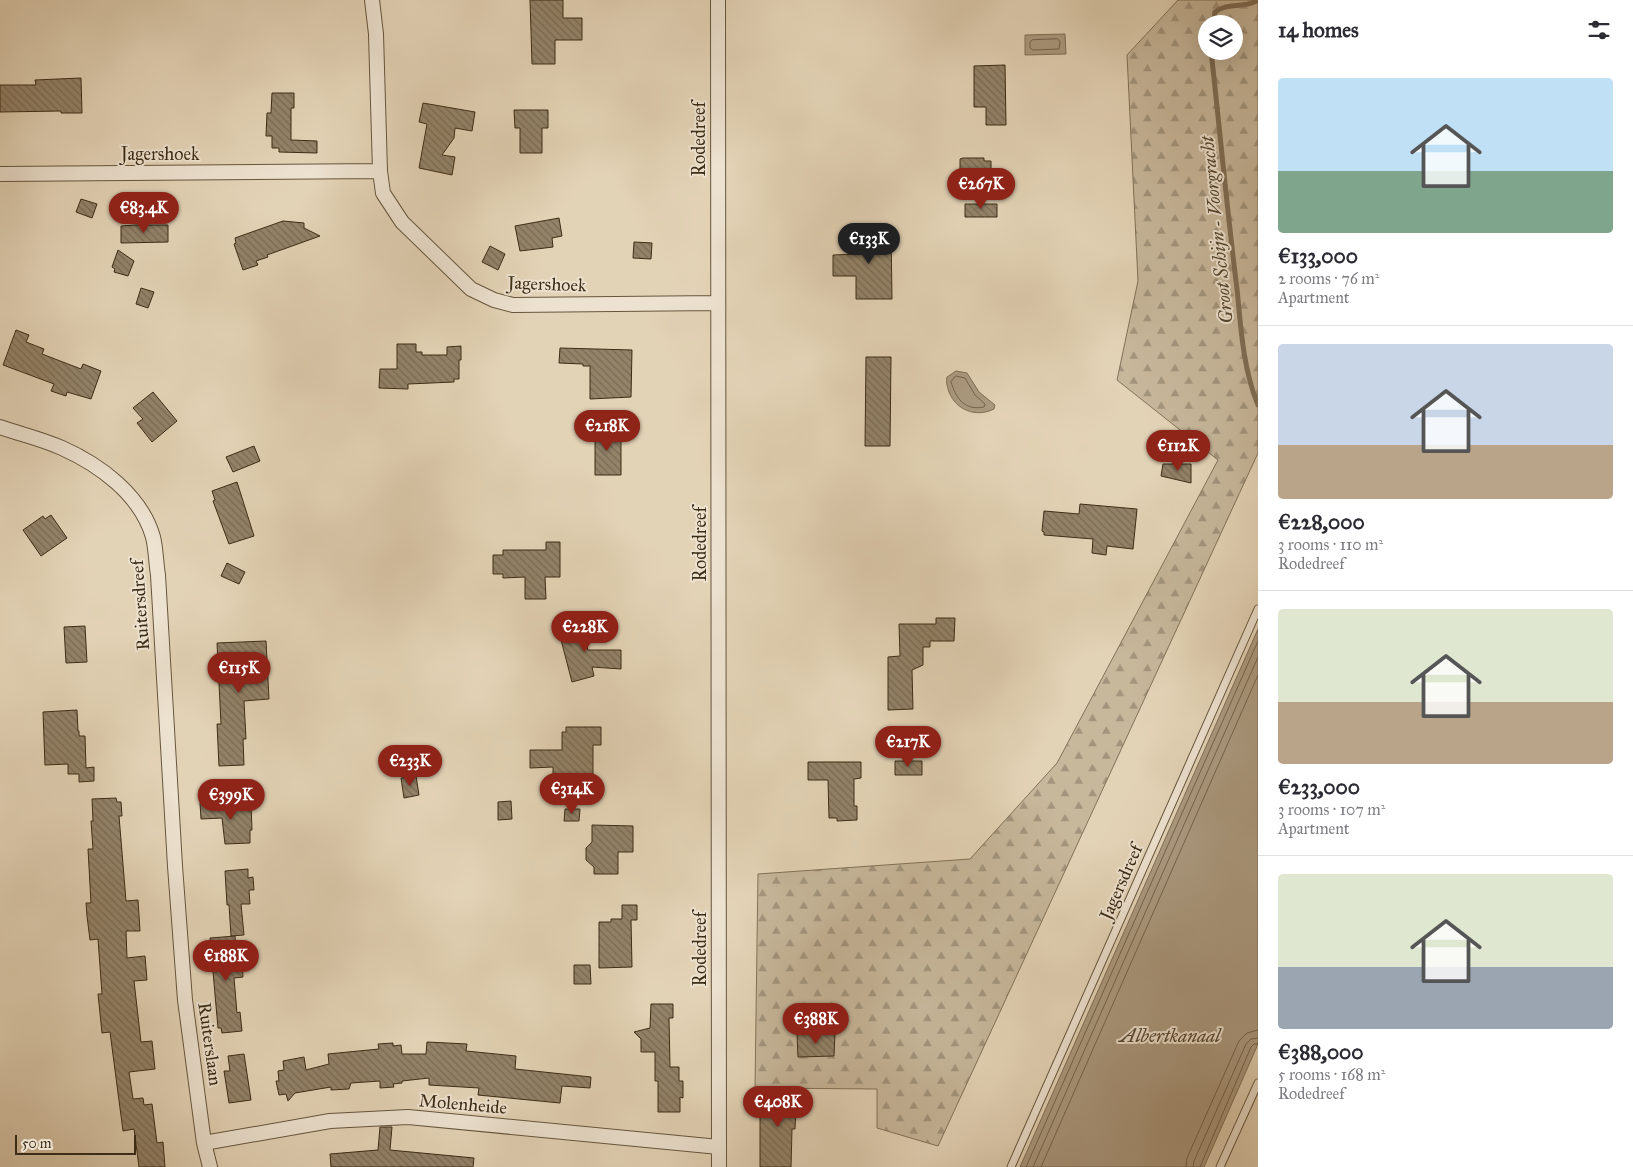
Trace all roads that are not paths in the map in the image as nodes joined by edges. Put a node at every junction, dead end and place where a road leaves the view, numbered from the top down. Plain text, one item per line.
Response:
1 (372, 0) edge
2 (718, 0) edge
3 (380, 171) junction
4 (0, 174) edge
5 (718, 303) junction
6 (0, 427) edge
7 (1258, 609) edge
8 (175, 866) joint
9 (1258, 1083) edge
10 (204, 1143) junction
11 (719, 1148) junction
12 (210, 1167) edge
13 (718, 1167) edge
14 (1011, 1167) edge
15 (1220, 1167) edge

1 - 3 street, Jagershoek
2 - 5 street, Rodedreef
3 - 4 street, Jagershoek
3 - 5 street, Jagershoek
5 - 11 street, Rodedreef
6 - 8 street, Ruitersdreef
7 - 14 lane, Jagersdreef
8 - 10 street, Ruiterslaan
9 - 15 lane
10 - 11 street, Molenheide
10 - 12 street, Ruiterslaan
11 - 13 street, Rodedreef

